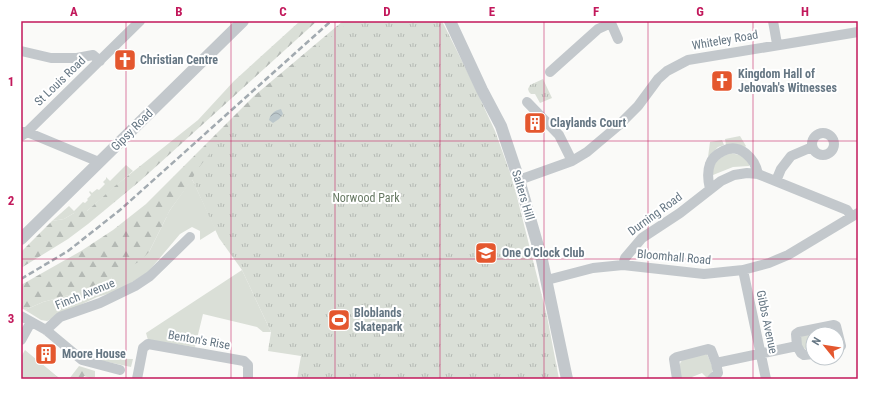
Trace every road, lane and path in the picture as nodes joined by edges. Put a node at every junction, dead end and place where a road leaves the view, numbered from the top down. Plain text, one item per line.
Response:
1 (140, 21) edge
2 (243, 21) edge
3 (450, 21) edge
4 (773, 21) edge
5 (610, 22) edge
6 (858, 32) edge
7 (618, 39) dead end
8 (777, 44) junction
9 (21, 51) edge
10 (100, 60) junction
11 (550, 72) dead end
12 (526, 102) dead end
13 (23, 134) edge
14 (812, 147) dead end
15 (572, 161) junction
16 (99, 162) junction
17 (758, 174) junction
18 (519, 180) junction
19 (776, 181) junction
20 (710, 189) junction
21 (855, 215) edge
22 (190, 236) dead end
23 (21, 239) edge
24 (623, 265) junction
25 (743, 270) junction
26 (547, 280) junction
27 (21, 316) edge
28 (31, 322) junction
29 (46, 330) junction
30 (805, 331) edge
31 (21, 340) edge
32 (798, 346) junction
33 (760, 354) junction
34 (805, 355) edge
35 (716, 363) junction
36 (120, 370) dead end
37 (138, 376) edge
38 (248, 379) edge
39 (567, 379) edge
40 (677, 379) edge
41 (712, 379) edge
42 (766, 379) edge

1 - 10 street, St Louis Road
2 - 16 street, Gipsy Road
3 - 18 street, Salters Hill
4 - 8 street
5 - 7 street
5 - 11 street
6 - 8 street, Whiteley Road
8 - 15 street, Whiteley Road
9 - 10 street
10 - 13 street, St Louis Road
12 - 15 street
13 - 16 street
14 - 19 street
15 - 18 street, Whiteley Road
16 - 23 street, Gipsy Road
17 - 19 street, Durning Road
17 - 20 street, Durning Road
17 - 20 street
18 - 26 street, Salters Hill
19 - 21 street, Durning Road
20 - 24 street, Durning Road
21 - 25 street, Bloomhall Road
22 - 29 street, Finch Avenue
24 - 25 street, Bloomhall Road
24 - 26 street, Bloomhall Road
25 - 33 street, Gibbs Avenue
26 - 39 street, Salters Hill
27 - 28 street
28 - 29 street
28 - 31 street
29 - 36 street
30 - 32 street
32 - 33 street
32 - 34 street
33 - 35 street
33 - 42 street, Gibbs Avenue
35 - 40 street
35 - 41 street
37 - 38 street, Benton's Rise

